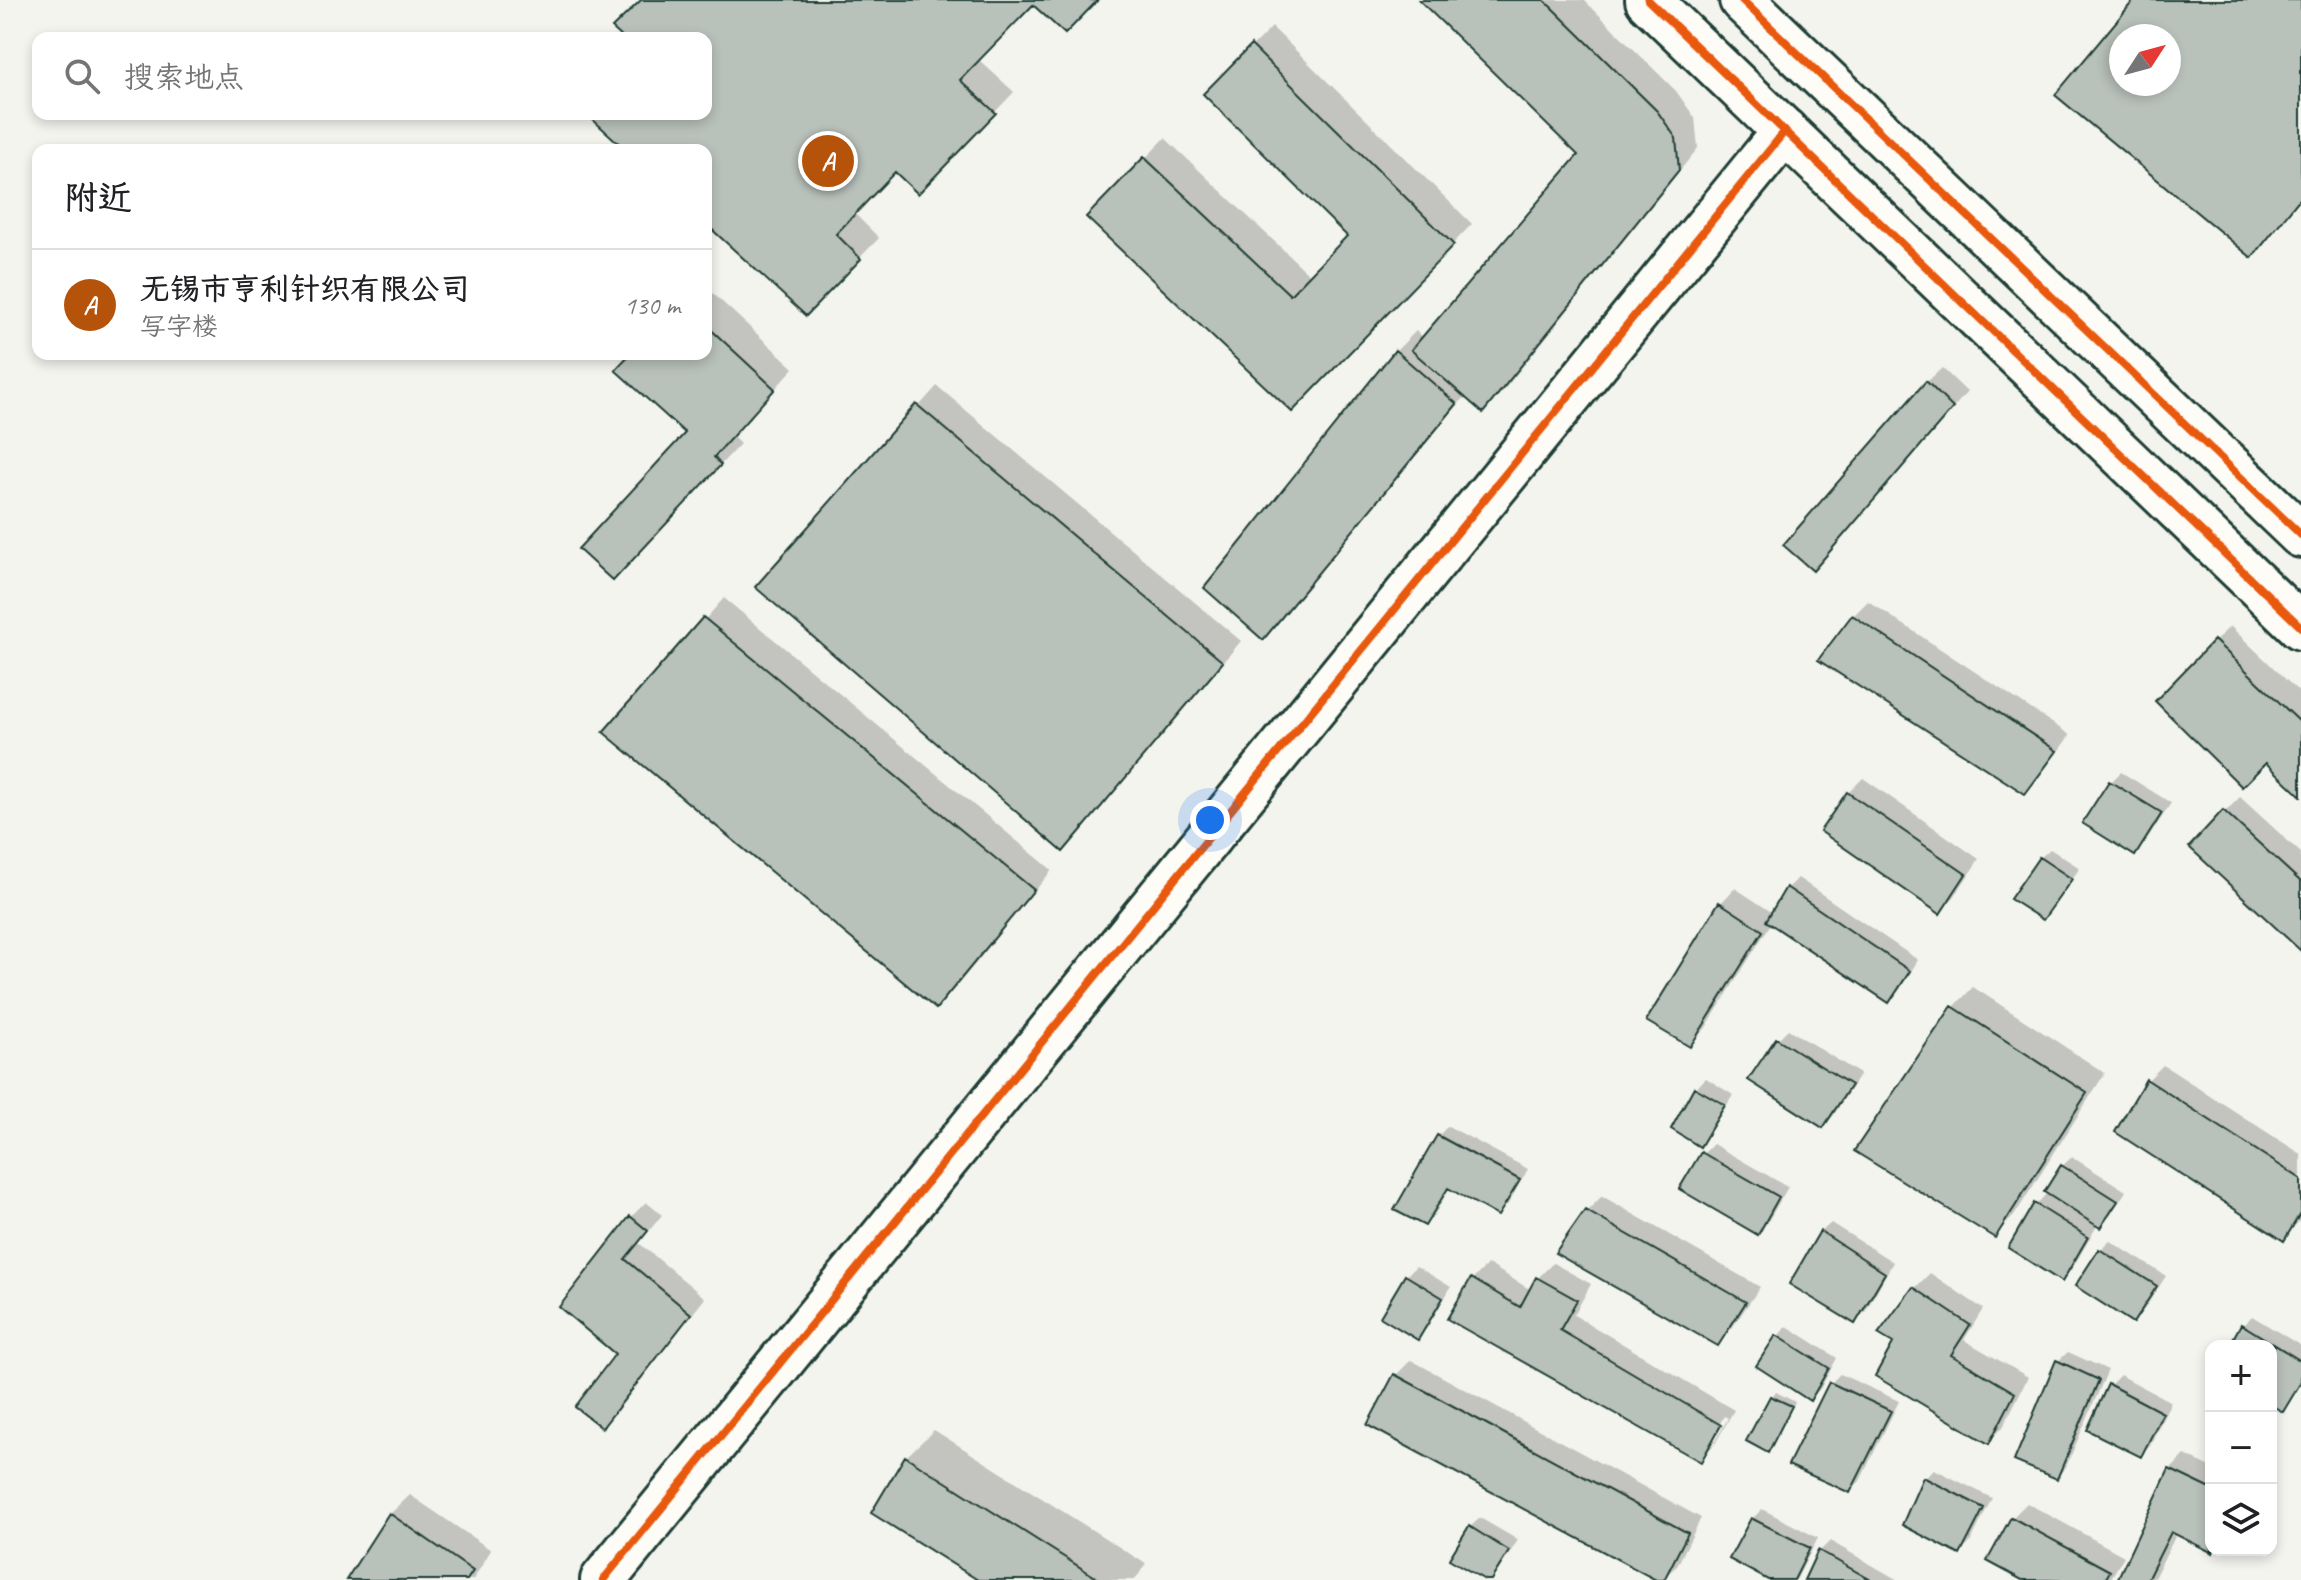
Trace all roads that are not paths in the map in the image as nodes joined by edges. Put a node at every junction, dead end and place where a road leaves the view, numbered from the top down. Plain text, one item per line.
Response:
1 (1648, 0) edge
2 (1742, 0) edge
3 (1785, 131) junction
4 (2301, 535) edge
5 (2301, 627) edge
6 (603, 1580) edge

1 - 3 street
2 - 4 street
3 - 5 street
3 - 6 street

